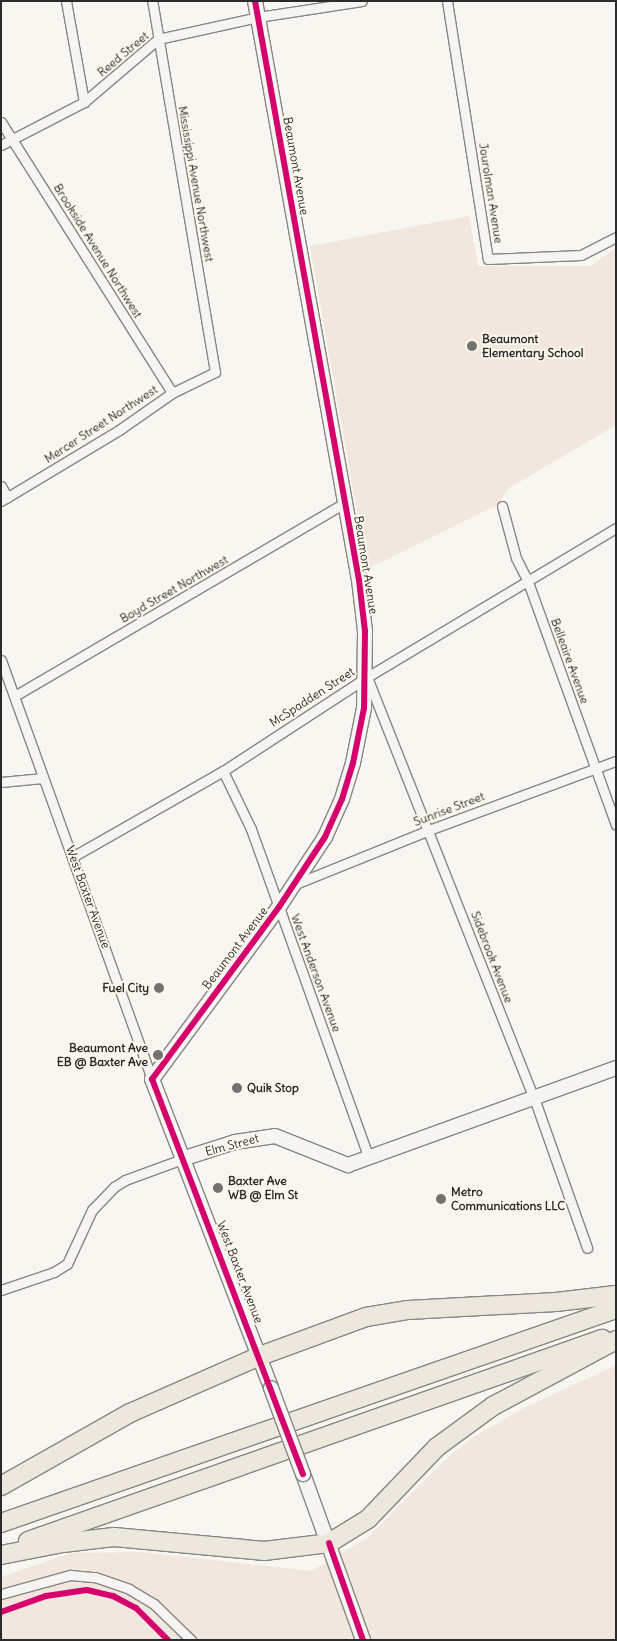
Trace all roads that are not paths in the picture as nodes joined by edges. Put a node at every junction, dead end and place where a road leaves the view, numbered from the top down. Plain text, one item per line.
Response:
1 (66, 1) edge
2 (152, 1) edge
3 (255, 1) edge
4 (362, 1) edge
5 (447, 1) edge
6 (258, 17) junction
7 (158, 40) junction
8 (84, 102) junction
9 (1, 122) edge
10 (12, 138) junction
11 (1, 145) edge
12 (616, 237) edge
13 (215, 372) joint
14 (172, 393) junction
15 (1, 486) edge
16 (4, 499) edge
17 (344, 503) junction
18 (502, 506) dead end
19 (616, 528) edge
20 (528, 582) junction
21 (1, 660) edge
22 (367, 677) junction
23 (16, 695) junction
24 (616, 761) edge
25 (595, 768) junction
26 (223, 770) junction
27 (43, 778) junction
28 (1, 782) edge
29 (616, 825) edge
30 (429, 830) junction
31 (74, 856) junction
32 (293, 885) junction
33 (279, 907) junction
34 (616, 1068) edge
35 (152, 1079) junction
36 (534, 1098) junction
37 (185, 1158) junction
38 (369, 1158) junction
39 (587, 1248) dead end
40 (1, 1290) edge
41 (616, 1295) edge
42 (616, 1309) edge
43 (616, 1335) edge
44 (616, 1340) edge
45 (260, 1356) junction
46 (1, 1486) edge
47 (1, 1523) edge
48 (329, 1543) junction
49 (1, 1551) edge
50 (1, 1555) edge
51 (1, 1594) edge
52 (190, 1640) edge
53 (363, 1640) edge

1 - 8 street
2 - 7 street, Mississippi Avenue Northwest
3 - 6 street, Beaumont Avenue
4 - 6 street, Reed Street
5 - 12 street, Jourolman Avenue
6 - 7 street, Reed Street
6 - 17 street, Beaumont Avenue
7 - 8 street, Reed Street
7 - 13 street, Mississippi Avenue Northwest
8 - 10 street, Reed Street
9 - 10 street, Brookside Avenue Northwest
10 - 11 street, Reed Street
10 - 14 street, Brookside Avenue Northwest
13 - 14 street, Mercer Street Northwest
14 - 16 street, Mercer Street Northwest
15 - 16 street
17 - 22 street, Beaumont Avenue
17 - 23 street, Boyd Street Northwest
18 - 20 street, Belleaire Avenue
19 - 20 street, McSpadden Street
20 - 22 street, McSpadden Street
20 - 25 street, Belleaire Avenue
21 - 23 street, West Baxter Avenue
22 - 26 street, McSpadden Street
22 - 30 street, Sidebrook Avenue
22 - 32 street, Beaumont Avenue
23 - 27 street, West Baxter Avenue
24 - 25 street, Sunrise Street
25 - 29 street, Belleaire Avenue
25 - 30 street, Sunrise Street
26 - 31 street, McSpadden Street
26 - 33 street, West Anderson Avenue
27 - 28 street
27 - 31 street, West Baxter Avenue
30 - 32 street, Sunrise Street
30 - 36 street, Sidebrook Avenue
31 - 35 street, West Baxter Avenue
32 - 33 street, Beaumont Avenue
33 - 35 street, Beaumont Avenue
33 - 38 street, West Anderson Avenue
34 - 36 street, Elm Street
35 - 37 street, West Baxter Avenue
36 - 38 street, Elm Street
36 - 39 street, Sidebrook Avenue
37 - 38 street, Elm Street
37 - 40 street, Elm Street
37 - 45 street, West Baxter Avenue
41 - 45 highway
42 - 47 highway
43 - 49 highway
44 - 48 highway
45 - 46 highway
45 - 48 street, West Baxter Avenue, bridge
48 - 50 highway
48 - 53 street, West Baxter Avenue
51 - 52 street

